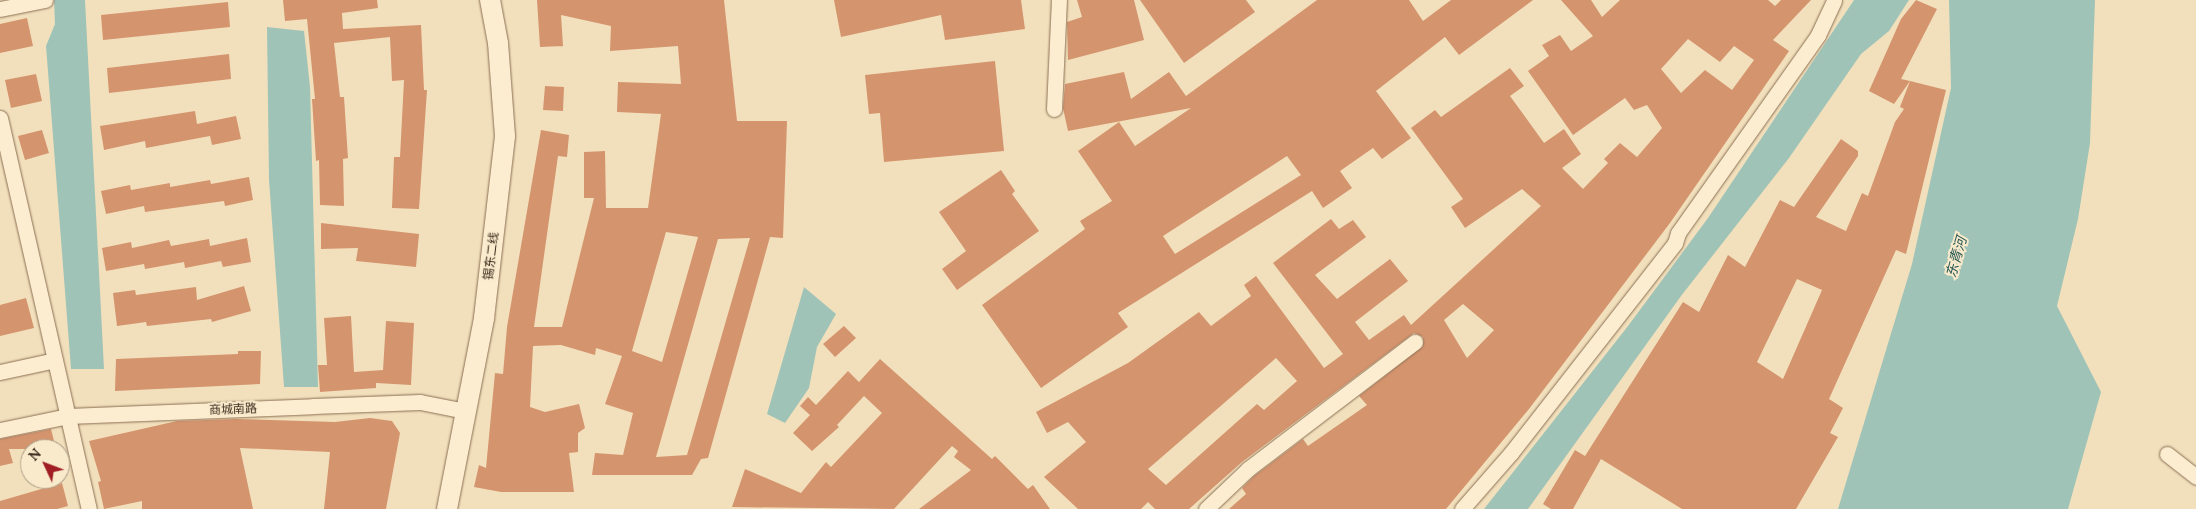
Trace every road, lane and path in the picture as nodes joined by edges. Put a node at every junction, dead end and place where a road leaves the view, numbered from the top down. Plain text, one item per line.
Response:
1 (46, 0) edge
2 (490, 0) edge
3 (1059, 0) edge
4 (1834, 0) edge
5 (0, 9) edge
6 (1054, 109) dead end
7 (0, 118) edge
8 (1415, 342) dead end
9 (55, 360) junction
10 (0, 372) edge
11 (466, 411) junction
12 (68, 416) junction
13 (0, 430) edge
14 (2167, 454) dead end
15 (2196, 477) edge
16 (89, 509) edge
17 (447, 509) edge
18 (1206, 509) edge
19 (1462, 509) edge

1 - 5 street
2 - 11 main road, 锡东二线
3 - 6 street
4 - 19 street
7 - 9 street
8 - 18 street
9 - 10 street
9 - 12 street
11 - 12 street, 商城南路
11 - 17 main road, 锡东二线
12 - 13 street, 商城南路
12 - 16 street
14 - 15 street

